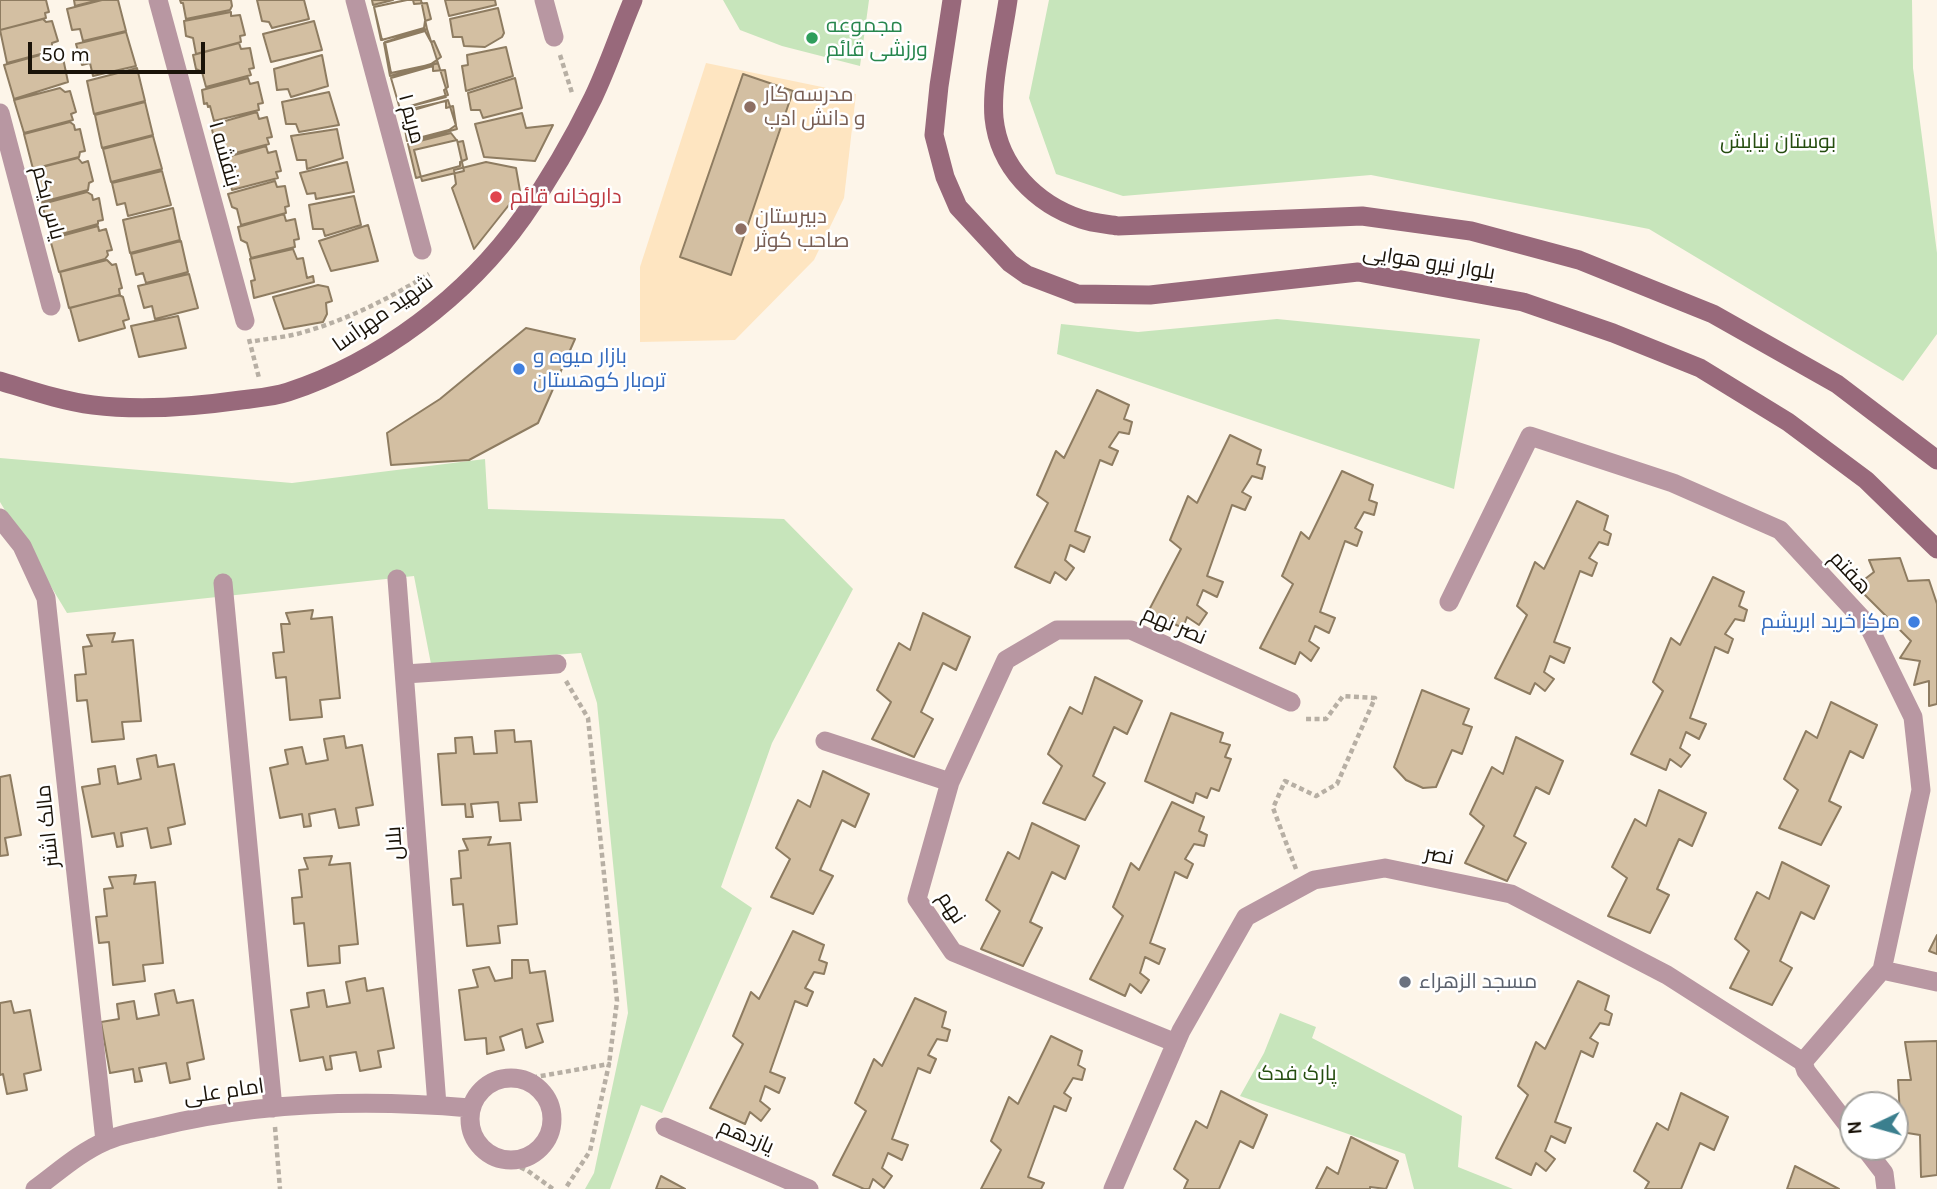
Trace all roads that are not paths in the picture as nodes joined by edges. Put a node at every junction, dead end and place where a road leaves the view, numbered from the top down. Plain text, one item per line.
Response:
1 (158, 0) edge
2 (355, 0) edge
3 (544, 0) edge
4 (633, 0) edge
5 (952, 0) edge
6 (1008, 0) edge
7 (554, 37) road end
8 (0, 113) edge
9 (422, 250) road end
10 (51, 306) dead end
11 (245, 321) road end
12 (0, 381) edge
13 (1937, 460) edge
14 (0, 518) edge
15 (1937, 549) edge
16 (397, 579) dead end
17 (223, 583) dead end
18 (1449, 603) dead end
19 (557, 664) road end
20 (405, 674) junction
21 (1291, 702) road end
22 (825, 741) dead end
23 (950, 782) junction
24 (1882, 970) junction
25 (1937, 982) edge
26 (1176, 1043) junction
27 (1803, 1062) junction
28 (437, 1105) junction
29 (273, 1108) junction
30 (470, 1108) junction
31 (1839, 1114) edge
32 (665, 1127) dead end
33 (105, 1141) junction
34 (1875, 1161) edge
35 (35, 1189) edge
36 (810, 1189) edge
37 (1113, 1189) edge
38 (1886, 1189) edge

1 - 11 street, بنفشه ۱
2 - 9 street, مریم ۱
3 - 7 street
4 - 12 main road, شهید مهرآسا
5 - 15 main road, بلوار نیرو هوایی
6 - 13 main road, بلوار نیرو هوایی
8 - 10 street, یاس یکم
14 - 33 street, مالک اشتر
16 - 20 street, بلال
17 - 29 street
18 - 24 street, هفتم
19 - 20 street
20 - 28 street, بلال
21 - 23 street, نصر نهم
22 - 23 street
23 - 26 street, نهم
24 - 25 street
24 - 27 street, هفتم
26 - 27 street, نصر
26 - 37 street, نصر
27 - 31 street, نصر
28 - 29 street, امام علی
28 - 30 street, امام علی
29 - 33 street, امام علی
30 - 30 street
32 - 36 street, یازدهم
33 - 35 street, امام علی
34 - 38 street

